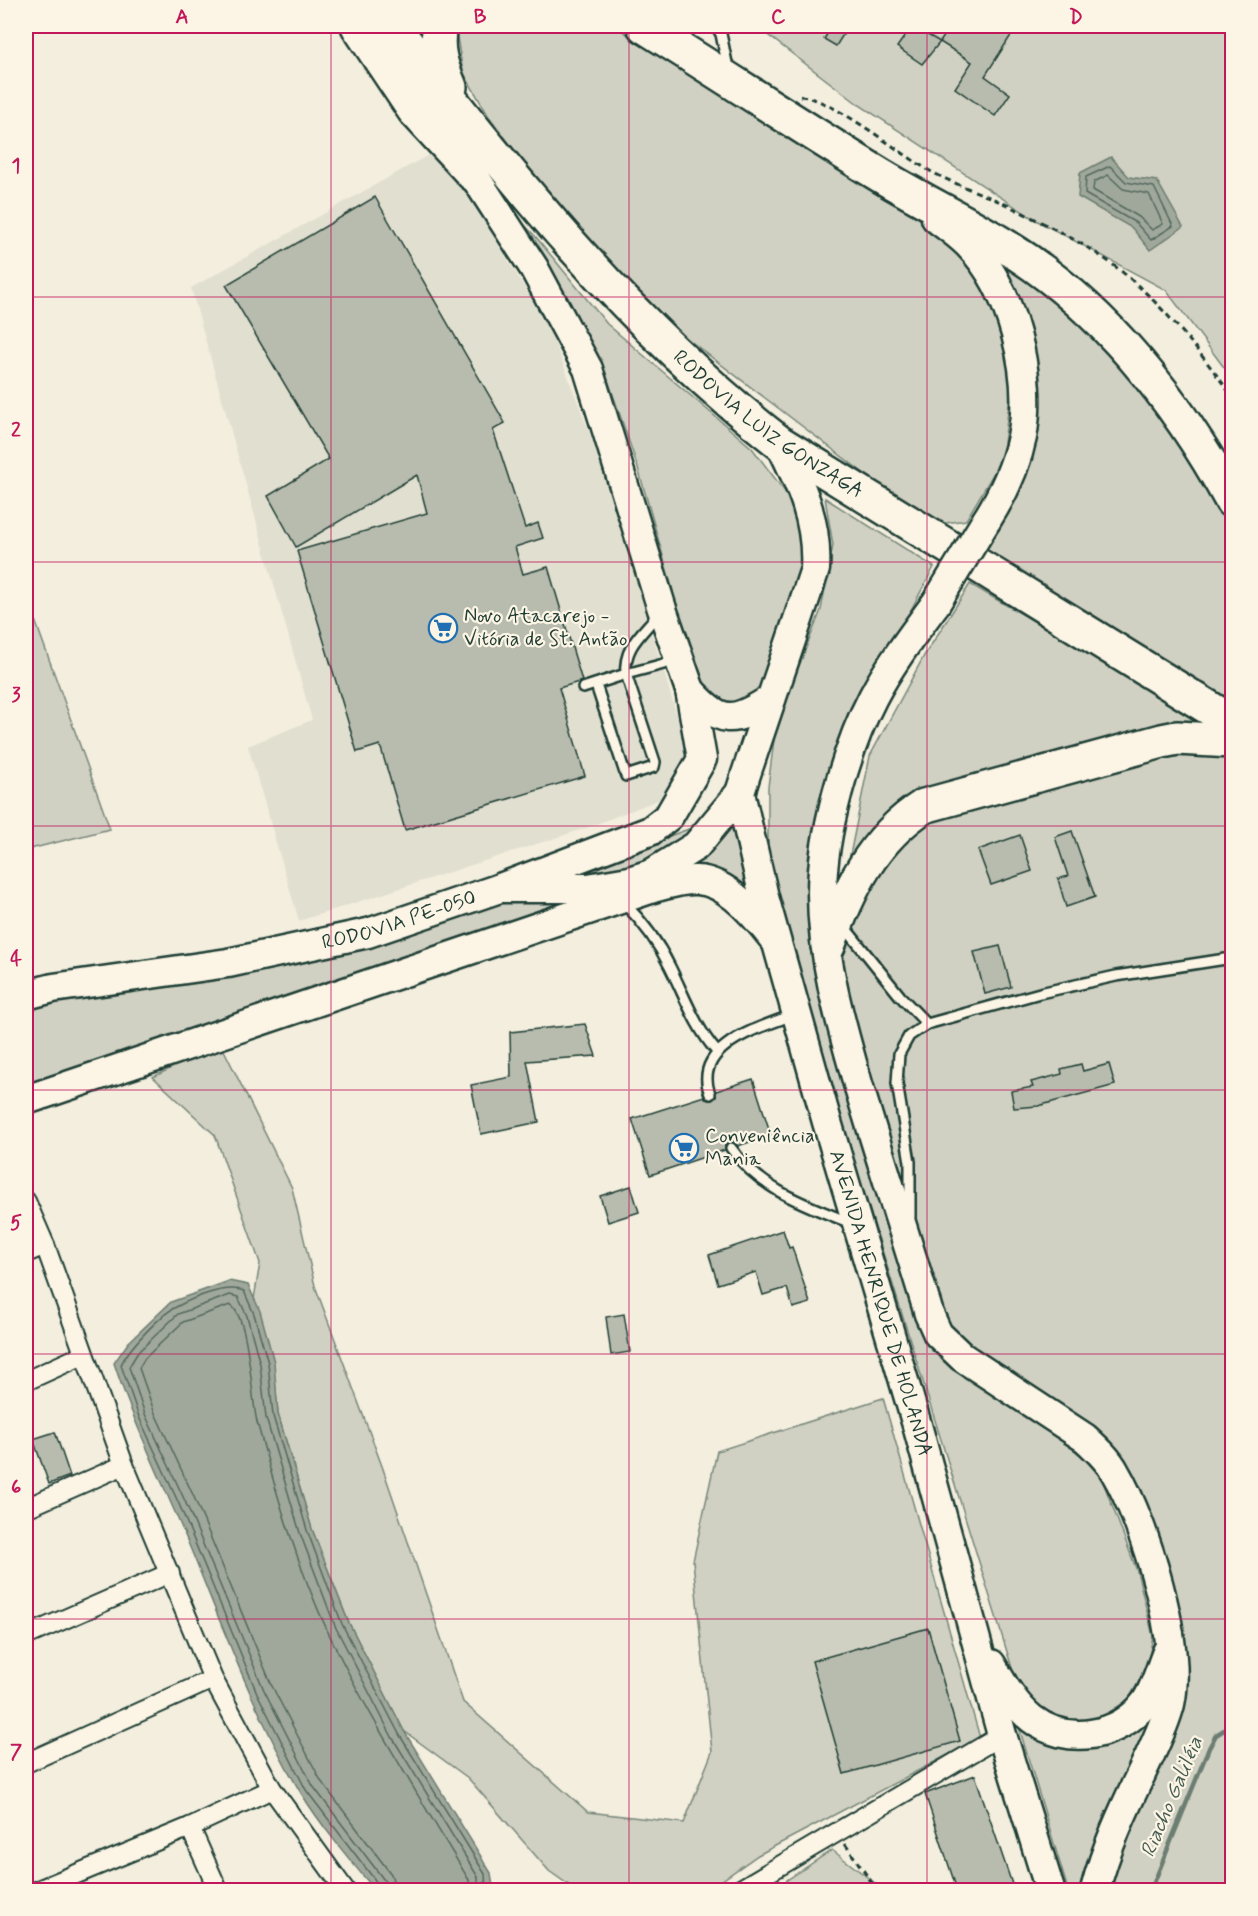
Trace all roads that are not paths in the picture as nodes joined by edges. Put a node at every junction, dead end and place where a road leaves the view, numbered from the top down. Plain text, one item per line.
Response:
1 (358, 26) edge
2 (393, 26) edge
3 (440, 26) edge
4 (644, 26) edge
5 (716, 26) edge
6 (730, 79) junction
7 (457, 104) junction
8 (473, 174) joint
9 (916, 197) junction
10 (780, 443) junction
11 (1233, 501) edge
12 (662, 609) junction
13 (679, 660) junction
14 (626, 674) junction
15 (596, 685) junction
16 (583, 688) dead end
17 (690, 690) junction
18 (771, 699) junction
19 (1233, 722) edge
20 (1233, 741) edge
21 (740, 793) junction
22 (500, 888) junction
23 (620, 900) junction
24 (833, 933) junction
25 (779, 947) junction
26 (1233, 958) edge
27 (26, 995) edge
28 (797, 1013) junction
29 (927, 1024) junction
30 (717, 1052) junction
31 (710, 1094) dead end
32 (26, 1100) edge
33 (731, 1148) dead end
34 (26, 1201) edge
35 (857, 1226) junction
36 (908, 1243) junction
37 (45, 1245) junction
38 (26, 1253) edge
39 (83, 1355) junction
40 (26, 1381) edge
41 (124, 1465) junction
42 (26, 1508) edge
43 (170, 1573) junction
44 (26, 1636) edge
45 (977, 1642) junction
46 (1171, 1642) junction
47 (213, 1679) junction
48 (1002, 1736) junction
49 (26, 1763) edge
50 (272, 1789) junction
51 (190, 1827) junction
52 (68, 1885) edge
53 (38, 1890) edge
54 (218, 1890) edge
55 (345, 1890) edge
56 (739, 1890) edge
57 (1050, 1890) edge
58 (1095, 1890) edge

1 - 8 highway
2 - 7 highway, RODOVIA LUIZ GONZAGA
3 - 7 highway
4 - 6 highway
5 - 6 lane
6 - 9 highway
7 - 10 highway, RODOVIA LUIZ GONZAGA
8 - 12 main road
9 - 11 highway
9 - 24 main road, AVENIDA HENRIQUE DE HOLANDA, bridge
10 - 18 main road
10 - 19 highway, RODOVIA LUIZ GONZAGA
12 - 13 main road
12 - 14 lane
13 - 14 lane
13 - 17 main road
14 - 15 lane
14 - 15 lane
15 - 16 lane
17 - 18 main road
17 - 22 main road
18 - 21 main road
20 - 24 highway
21 - 22 main road, RODOVIA PE-050
21 - 25 main road, AVENIDA HENRIQUE DE HOLANDA
22 - 27 main road, RODOVIA PE-050
23 - 25 main road
23 - 30 lane
23 - 32 main road
24 - 29 lane
24 - 36 main road, AVENIDA HENRIQUE DE HOLANDA
25 - 28 main road, AVENIDA HENRIQUE DE HOLANDA
26 - 29 lane
28 - 30 lane
28 - 35 main road, AVENIDA HENRIQUE DE HOLANDA
29 - 36 lane
30 - 31 lane
33 - 35 lane
34 - 37 street
35 - 45 main road, AVENIDA HENRIQUE DE HOLANDA
36 - 46 main road, AVENIDA HENRIQUE DE HOLANDA
37 - 38 street
37 - 39 street
39 - 40 street
39 - 41 street
41 - 42 street
41 - 43 street
43 - 44 street
43 - 47 street
45 - 46 main road
45 - 48 main road, AVENIDA HENRIQUE DE HOLANDA
46 - 58 main road, AVENIDA HENRIQUE DE HOLANDA
47 - 49 street
47 - 50 street
48 - 56 street
48 - 57 main road, AVENIDA HENRIQUE DE HOLANDA
50 - 51 street
50 - 55 street
51 - 52 street
51 - 54 street
52 - 53 street

